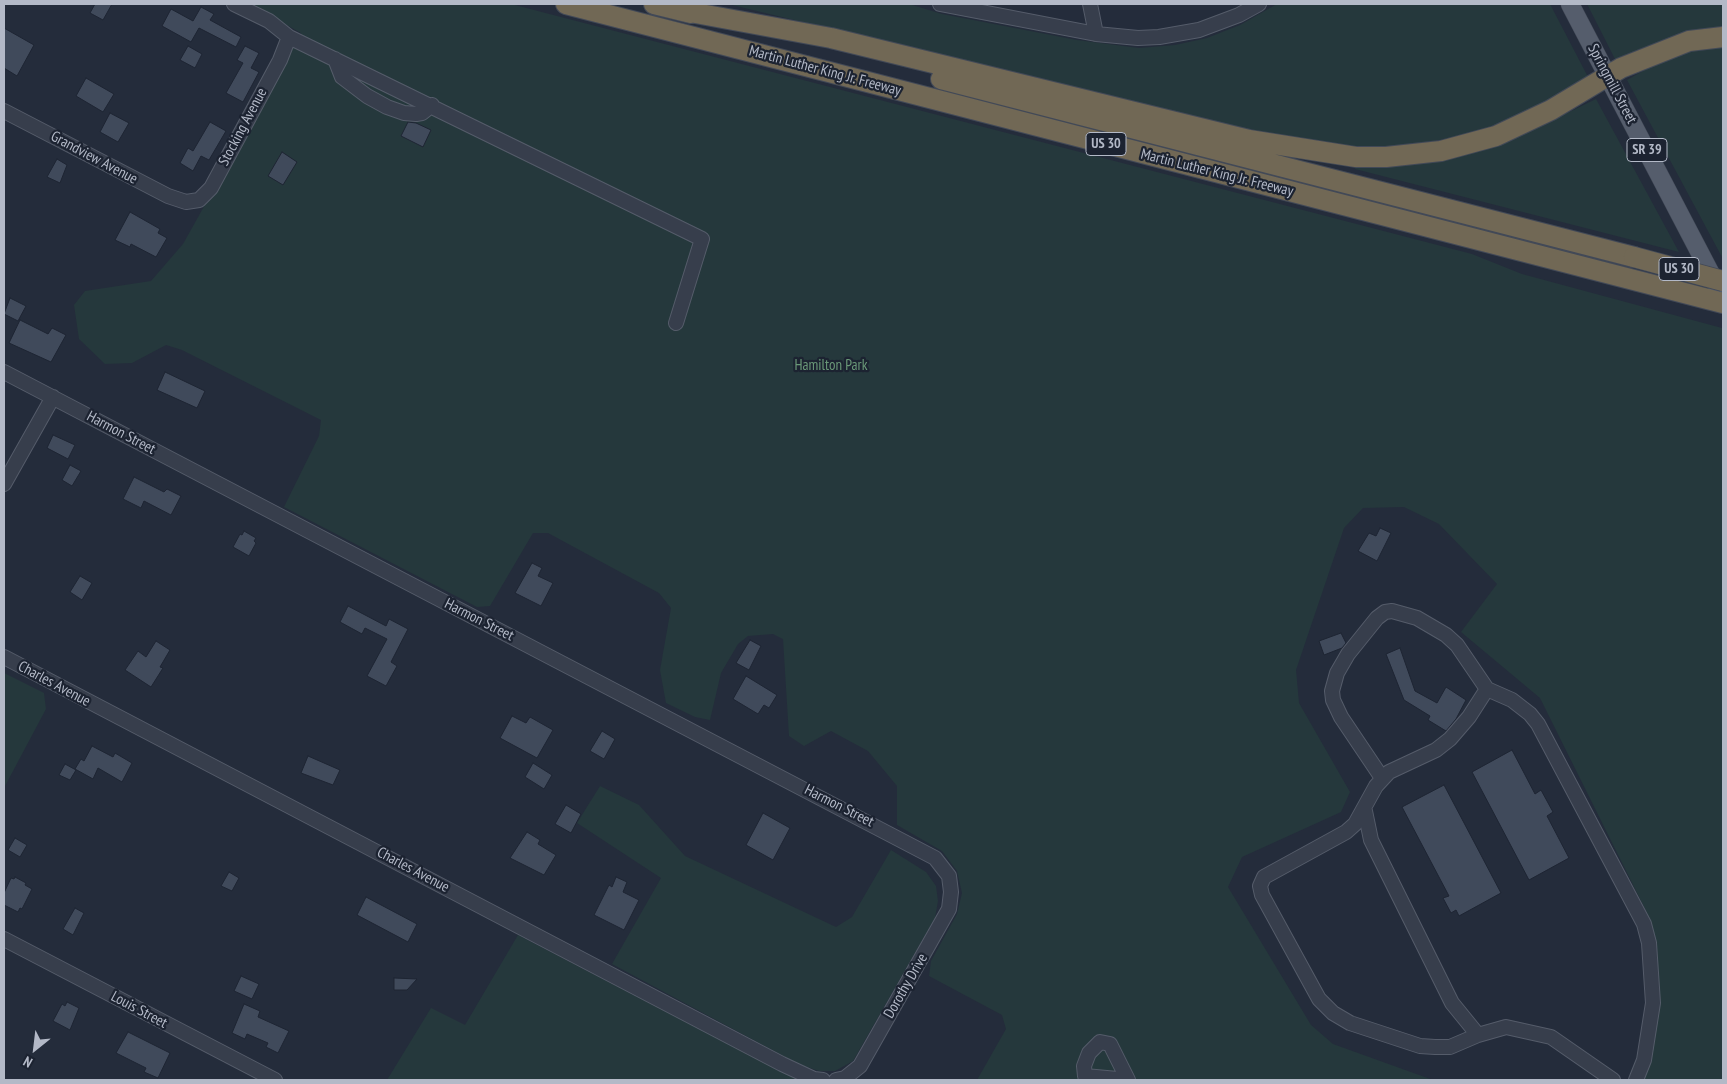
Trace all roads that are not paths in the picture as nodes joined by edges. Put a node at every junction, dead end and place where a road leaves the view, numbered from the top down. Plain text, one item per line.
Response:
1 (234, 4) edge
2 (566, 4) edge
3 (654, 4) edge
4 (944, 4) edge
5 (1090, 4) edge
6 (1259, 4) edge
7 (1570, 4) edge
8 (679, 10) junction
9 (1096, 34) junction
10 (289, 37) junction
11 (1723, 37) edge
12 (335, 59) junction
13 (1608, 77) junction
14 (432, 105) junction
15 (4, 111) edge
16 (186, 202) joint
17 (1723, 281) edge
18 (1650, 290) junction
19 (1723, 297) edge
20 (1723, 303) edge
21 (1723, 315) edge
22 (676, 323) dead end
23 (4, 372) edge
24 (53, 397) junction
25 (4, 484) edge
26 (4, 658) edge
27 (1487, 689) junction
28 (1382, 778) junction
29 (1365, 811) junction
30 (948, 876) joint
31 (4, 939) edge
32 (1478, 1035) junction
33 (275, 1080) edge
34 (823, 1080) edge
35 (836, 1080) edge
36 (1613, 1080) edge
37 (1636, 1080) edge

1 - 10 street
2 - 18 highway, Martin Luther King Jr. Freeway / US 30
3 - 8 highway, Martin Luther King Jr. Freeway / US 30
4 - 9 street
5 - 9 street
6 - 9 street
7 - 13 main road, Springmill Street / SR 39
8 - 13 highway
8 - 17 highway, Martin Luther King Jr. Freeway / US 30, bridge
10 - 12 street
10 - 16 street, Stocking Avenue
11 - 13 highway
12 - 14 street
12 - 14 street
13 - 19 main road, Springmill Street / SR 39
14 - 22 street
15 - 16 street, Grandview Avenue
18 - 20 highway, Martin Luther King Jr. Freeway / US 30
18 - 21 highway
23 - 24 street, Harmon Street
24 - 25 street
24 - 30 street, Harmon Street
26 - 34 street, Charles Avenue
27 - 28 street
27 - 28 street
27 - 37 street
28 - 29 street
29 - 32 street
29 - 32 street
30 - 35 street, Dorothy Drive
31 - 33 street, Louis Street
32 - 36 street

